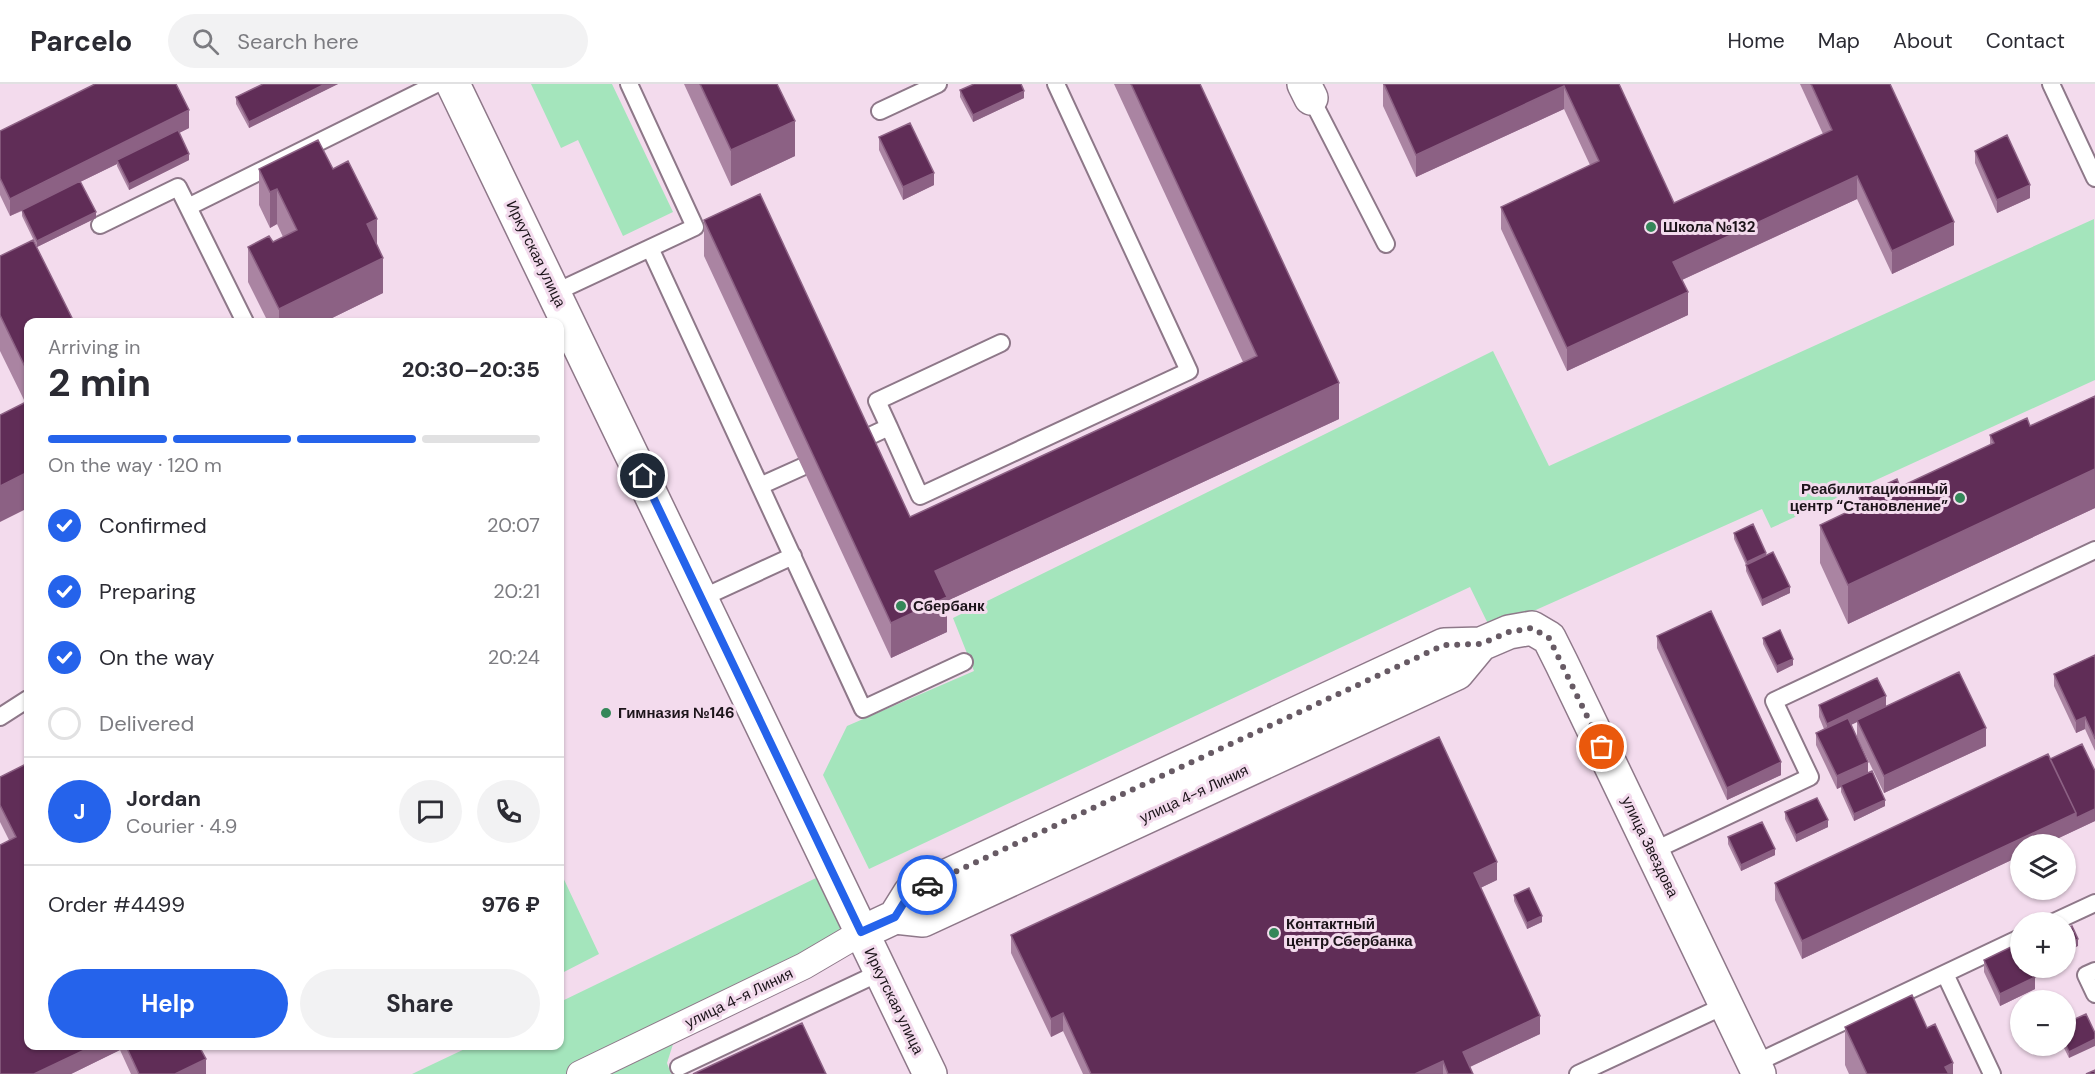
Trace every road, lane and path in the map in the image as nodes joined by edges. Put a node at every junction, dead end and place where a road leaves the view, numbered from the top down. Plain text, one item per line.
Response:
1 (436, 84) edge
2 (453, 84) edge
3 (629, 84) edge
4 (938, 84) edge
5 (1056, 84) edge
6 (2051, 84) edge
7 (1307, 91) edge
8 (880, 111) dead end
9 (2095, 178) edge
10 (188, 207) junction
11 (100, 225) dead end
12 (1386, 244) dead end
13 (650, 248) junction
14 (554, 292) junction
15 (243, 318) edge
16 (1001, 343) dead end
17 (889, 427) junction
18 (859, 441) edge
19 (802, 467) edge
20 (760, 486) junction
21 (2095, 550) edge
22 (793, 556) junction
23 (702, 598) junction
24 (1532, 628) joint
25 (964, 662) dead end
26 (24, 702) edge
27 (0, 717) edge
28 (1653, 851) junction
29 (2095, 903) edge
30 (2076, 912) edge
31 (861, 932) junction
32 (2010, 943) edge
33 (2095, 971) edge
34 (881, 972) junction
35 (1945, 974) junction
36 (2095, 994) edge
37 (1726, 1005) junction
38 (679, 1067) dead end
39 (1756, 1069) edge
40 (580, 1074) edge
41 (930, 1074) edge
42 (1578, 1074) edge
43 (1992, 1074) edge

1 - 10 lane
2 - 14 street, Иркутская улица
3 - 13 lane
4 - 8 lane
5 - 17 lane
6 - 9 lane
7 - 12 lane
10 - 11 lane
10 - 15 lane
13 - 14 lane
13 - 20 lane
14 - 23 street, Иркутская улица
16 - 17 lane
17 - 18 lane
19 - 20 lane
20 - 22 lane
21 - 28 lane
22 - 23 lane
22 - 25 lane
23 - 31 street, Иркутская улица
24 - 28 street, улица Звездова
24 - 31 street, улица 4-я Линия
26 - 27 lane
28 - 37 street, улица Звездова
29 - 30 lane
31 - 34 street, Иркутская улица
31 - 40 street, улица 4-я Линия
32 - 35 lane
33 - 36 lane
34 - 38 lane
34 - 41 street, Иркутская улица
35 - 39 lane
35 - 43 lane
37 - 39 street, улица Звездова
37 - 42 lane

